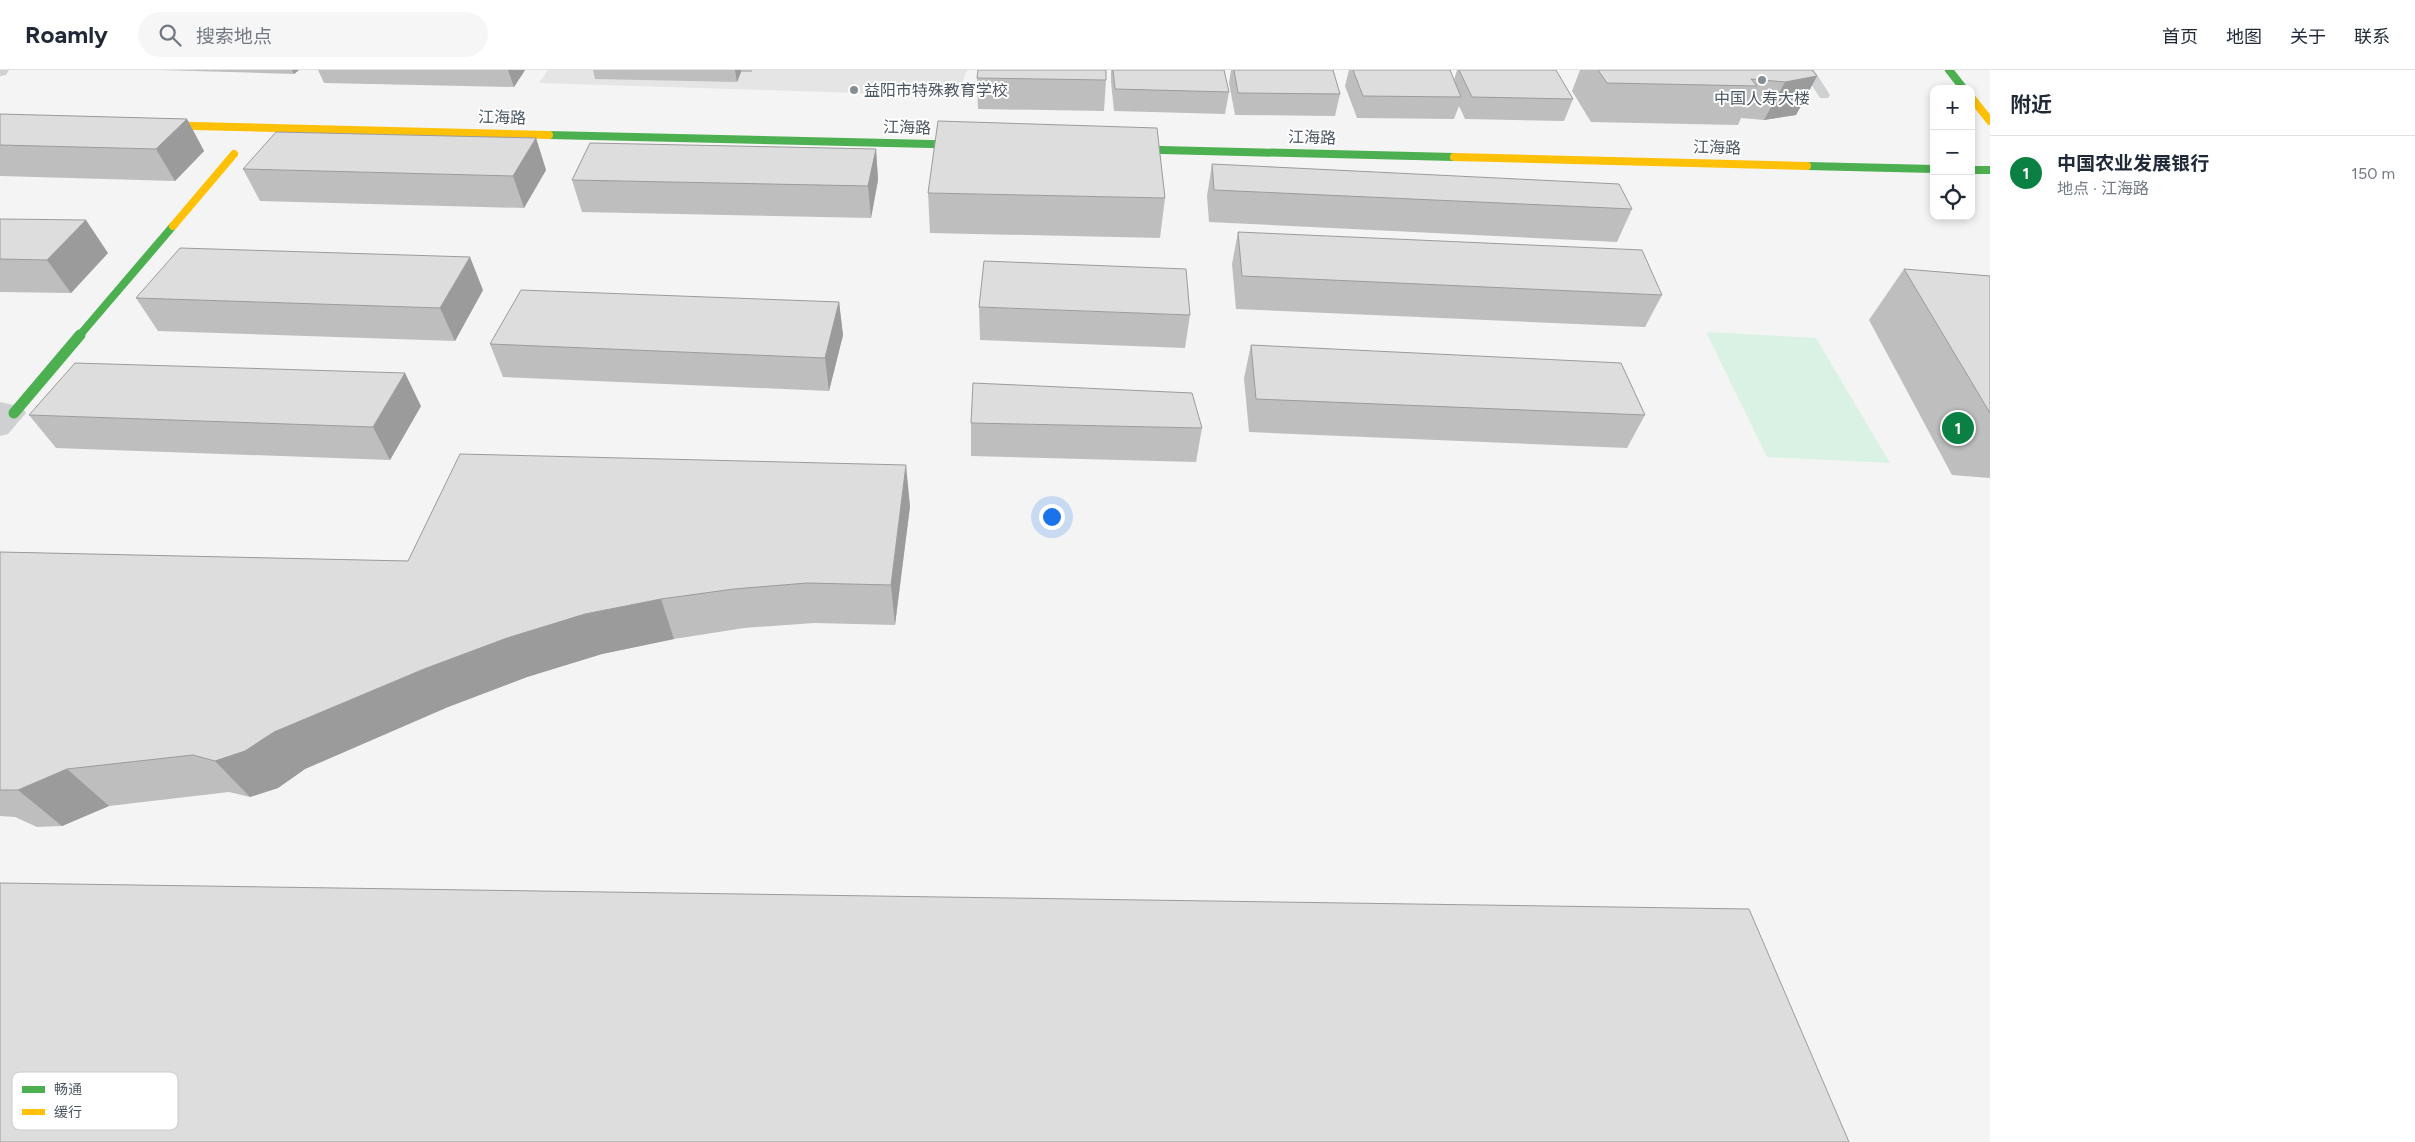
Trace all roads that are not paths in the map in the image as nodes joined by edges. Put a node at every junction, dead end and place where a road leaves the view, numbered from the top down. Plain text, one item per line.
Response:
1 (1808, 70) edge
2 (1949, 70) edge
3 (1961, 85) edge
4 (1824, 95) dead end
5 (1975, 102) edge
6 (1990, 121) edge
7 (140, 125) edge
8 (987, 146) edge
9 (1106, 149) edge
10 (234, 154) dead end
11 (1930, 169) edge
12 (1975, 170) edge
13 (1990, 170) edge
14 (5, 417) edge

1 - 4 lane
2 - 3 street
5 - 6 street
7 - 8 street, 江海路
9 - 11 street, 江海路
10 - 14 street
12 - 13 street

